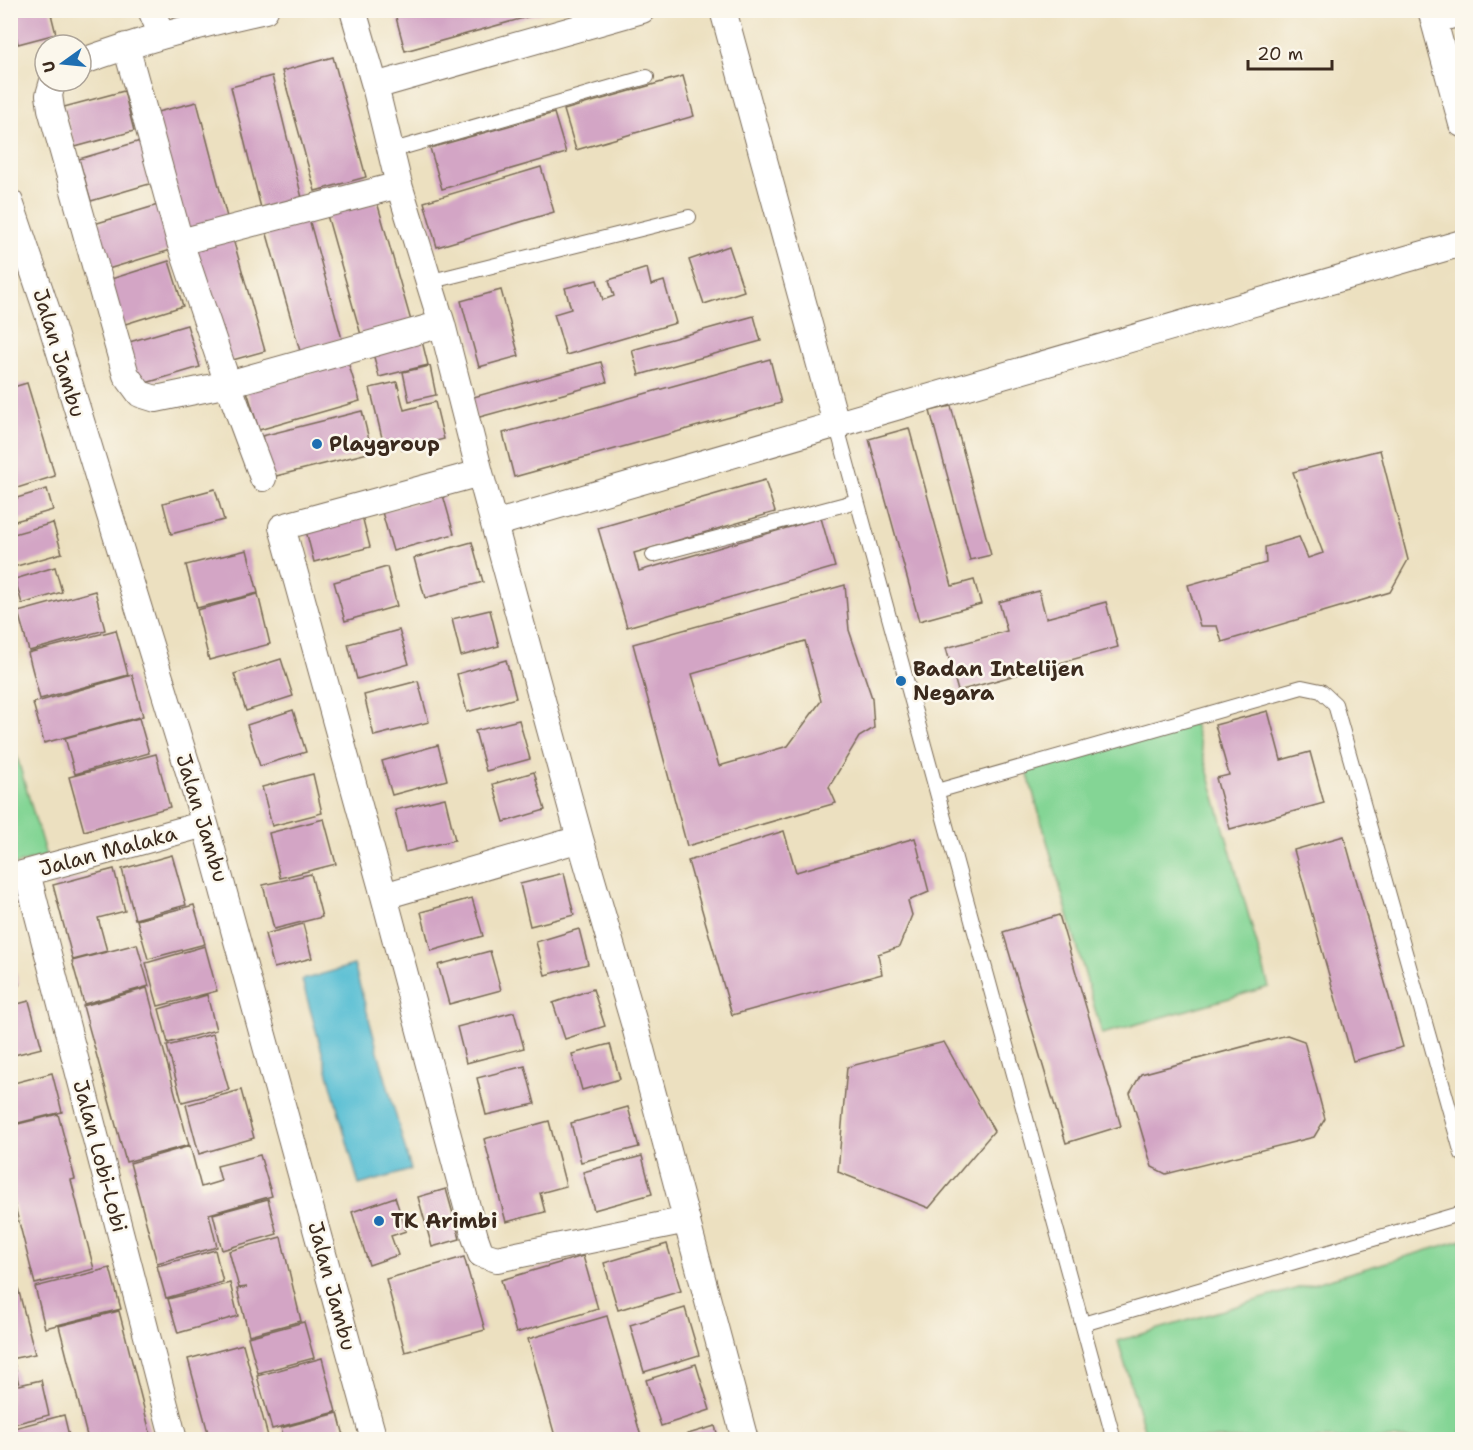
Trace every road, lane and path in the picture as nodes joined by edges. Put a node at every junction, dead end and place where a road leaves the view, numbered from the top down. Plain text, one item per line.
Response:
1 (151, 10) edge
2 (265, 10) edge
3 (353, 10) edge
4 (642, 10) edge
5 (723, 10) edge
6 (1462, 14) edge
7 (608, 15) edge
8 (1432, 15) edge
9 (162, 35) junction
10 (126, 46) junction
11 (93, 58) edge
12 (647, 77) dead end
13 (375, 86) junction
14 (50, 93) edge
15 (1462, 124) edge
16 (390, 151) junction
17 (399, 185) junction
18 (10, 202) edge
19 (689, 217) dead end
20 (180, 242) junction
21 (1462, 243) edge
22 (428, 282) junction
23 (442, 324) junction
24 (228, 384) junction
25 (837, 427) junction
26 (480, 473) junction
27 (262, 478) dead end
28 (858, 501) junction
29 (494, 524) junction
30 (653, 555) dead end
31 (937, 791) junction
32 (205, 824) junction
33 (580, 839) junction
34 (19, 875) edge
35 (384, 897) junction
36 (1462, 1154) edge
37 (1462, 1213) edge
38 (687, 1220) junction
39 (1083, 1324) junction
40 (174, 1440) edge
41 (374, 1440) edge
42 (745, 1440) edge
43 (1114, 1440) edge

1 - 9 street
2 - 9 street
3 - 13 street
4 - 7 street
5 - 25 street
6 - 8 street
7 - 13 street
8 - 15 street
9 - 10 street
10 - 11 street
10 - 20 street
12 - 16 lane
13 - 16 street
14 - 24 street
16 - 17 street
17 - 20 street
17 - 22 street
18 - 32 street, Jalan Jambu
19 - 22 lane
20 - 24 street
21 - 25 street
22 - 23 street
23 - 24 street
23 - 26 street
24 - 27 street
25 - 28 lane
25 - 29 street
26 - 29 street
26 - 35 street
28 - 30 lane
28 - 31 lane
29 - 33 street
31 - 36 lane
31 - 39 lane
32 - 34 street, Jalan Malaka
32 - 41 street, Jalan Jambu
33 - 35 street
33 - 38 street
34 - 40 street, Jalan Lobi-Lobi
35 - 38 street
37 - 39 lane
38 - 42 street
39 - 43 lane

